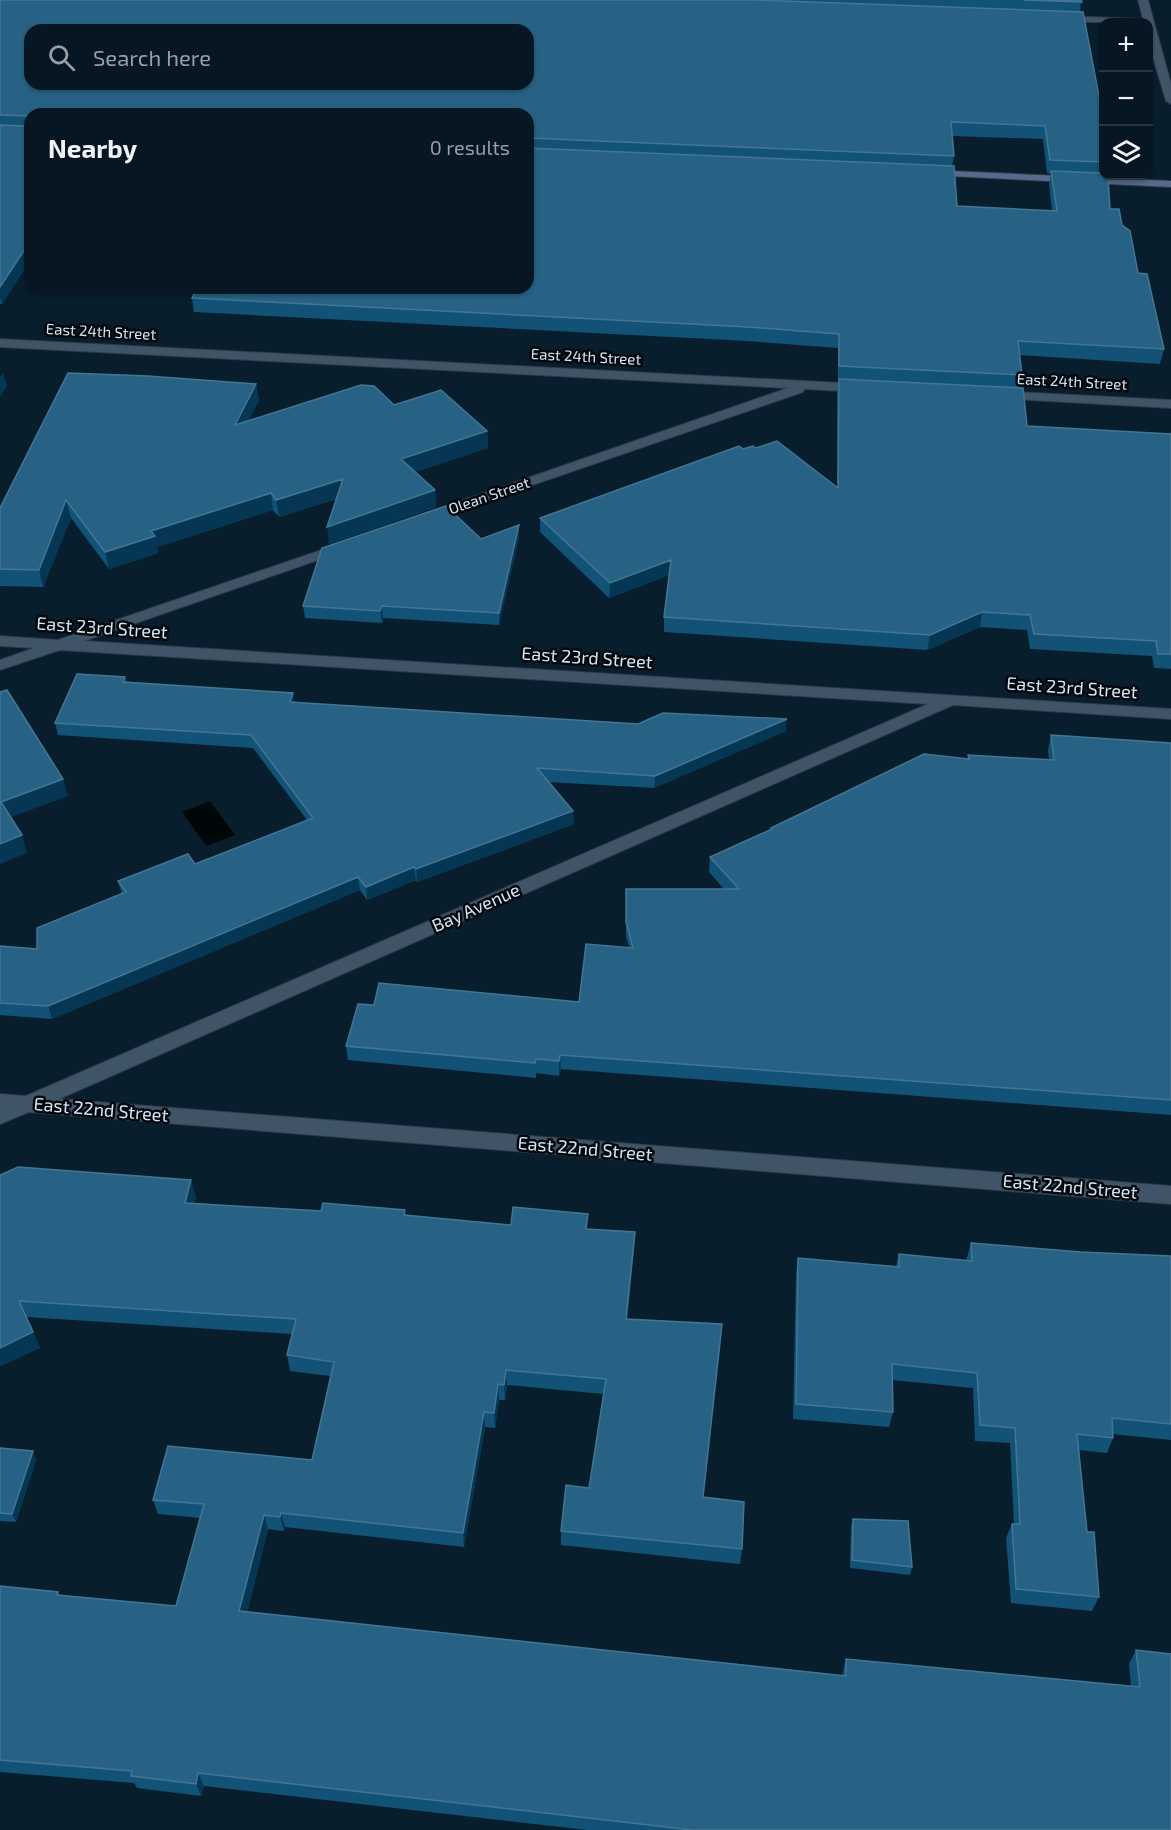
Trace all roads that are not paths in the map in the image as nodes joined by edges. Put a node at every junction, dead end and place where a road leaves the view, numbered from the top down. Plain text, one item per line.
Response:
1 (1143, 0) edge
2 (1044, 18) edge
3 (1147, 18) edge
4 (1099, 20) edge
5 (1153, 39) edge
6 (1171, 101) edge
7 (922, 173) edge
8 (1171, 184) edge
9 (0, 343) edge
10 (808, 385) junction
11 (879, 389) edge
12 (984, 394) edge
13 (1171, 404) edge
14 (413, 522) edge
15 (356, 542) edge
16 (0, 641) edge
17 (60, 645) junction
18 (0, 665) edge
19 (951, 700) junction
20 (1171, 714) edge
21 (0, 1102) edge
22 (27, 1104) junction
23 (0, 1116) edge
24 (1171, 1195) edge

1 - 3 street
2 - 4 street
5 - 6 street
7 - 8 main road
9 - 10 street, East 24th Street
10 - 11 street, East 24th Street
10 - 14 street, Olean Street
12 - 13 street, East 24th Street
15 - 17 street
16 - 17 street, East 23rd Street
17 - 18 street
17 - 19 street, East 23rd Street
19 - 20 street, East 23rd Street
19 - 22 street, Bay Avenue
21 - 22 street, East 22nd Street
22 - 23 street, Bay Avenue
22 - 24 street, East 22nd Street

